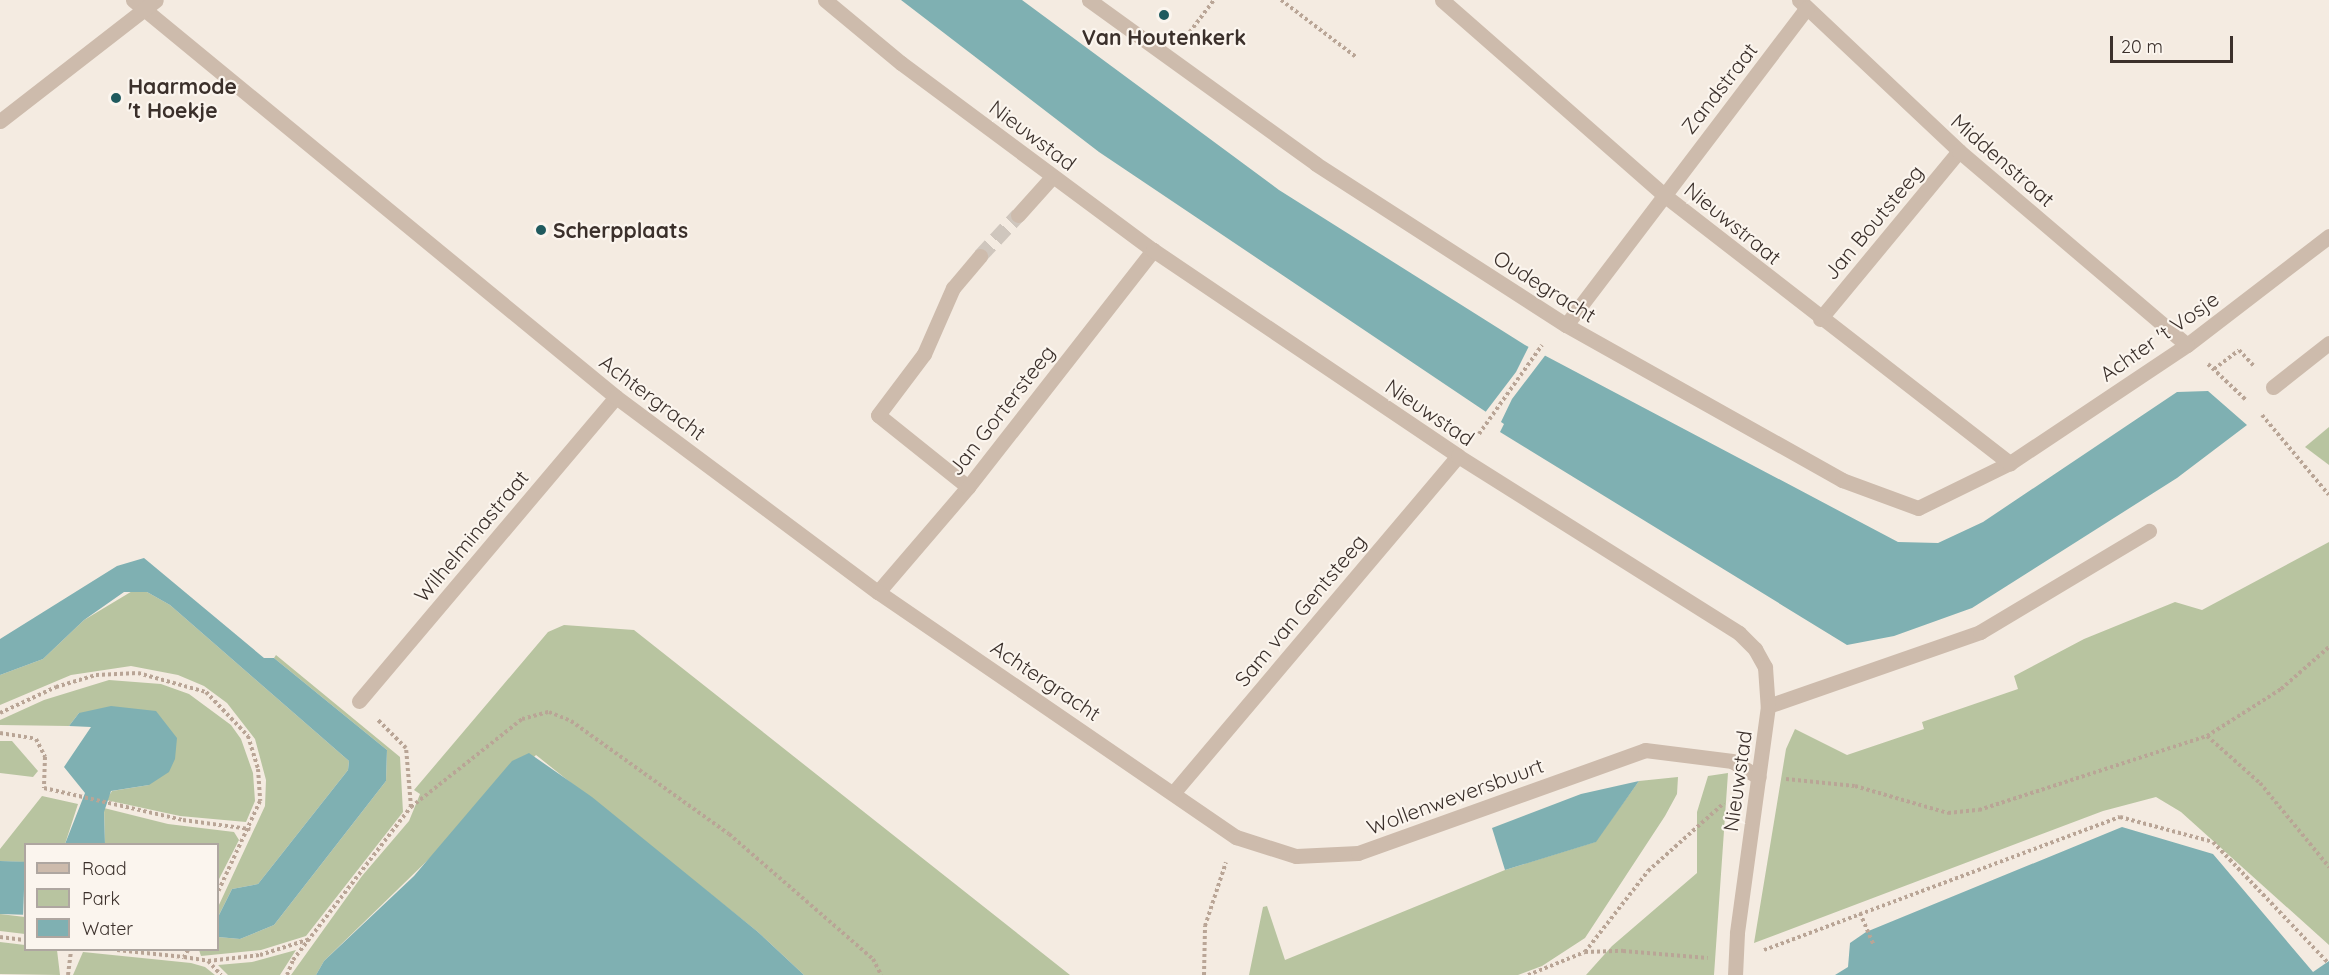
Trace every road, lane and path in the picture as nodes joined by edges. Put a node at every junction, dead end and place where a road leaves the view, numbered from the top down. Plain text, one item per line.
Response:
1 (156, 0) edge
2 (825, 0) edge
3 (1089, 0) edge
4 (1214, 0) edge
5 (1281, 0) edge
6 (1442, 0) edge
7 (1807, 3) edge
8 (138, 5) edge
9 (1356, 57) dead end
10 (1169, 59) junction
11 (0, 121) edge
12 (1959, 151) junction
13 (1053, 176) junction
14 (1664, 195) junction
15 (1018, 215) tunnel mouth
16 (2329, 236) edge
17 (1153, 250) junction
18 (980, 256) tunnel mouth
19 (1820, 319) junction
20 (1566, 325) junction
21 (2329, 343) edge
22 (2187, 345) junction
23 (1541, 346) dead end
24 (2273, 387) joint
25 (616, 397) junction
26 (1489, 422) dead end
27 (1458, 456) junction
28 (2010, 463) junction
29 (968, 487) junction
30 (2329, 495) edge
31 (2149, 531) dead end
32 (878, 592) junction
33 (2329, 647) edge
34 (359, 701) joint
35 (1768, 706) junction
36 (0, 713) edge
37 (0, 733) edge
38 (2207, 736) junction
39 (1759, 777) junction
40 (1174, 792) junction
41 (411, 807) junction
42 (250, 829) junction
43 (1236, 837) junction
44 (2329, 867) edge
45 (1945, 880) dead end
46 (219, 890) edge
47 (1860, 913) dead end
48 (0, 937) edge
49 (311, 939) junction
50 (24, 940) edge
51 (1873, 944) dead end
52 (71, 951) edge
53 (127, 951) edge
54 (187, 951) edge
55 (184, 957) junction
56 (208, 961) junction
57 (2329, 964) edge
58 (68, 975) edge
59 (221, 975) edge
60 (287, 975) edge
61 (880, 975) edge
62 (1204, 975) edge
63 (1528, 975) edge
64 (1735, 975) edge

1 - 8 street
2 - 13 street, Nieuwstad
3 - 10 street, Oudegracht
4 - 10 path
5 - 9 path
6 - 14 street, Nieuwstraat
7 - 12 street, Middenstraat
7 - 14 street, Zandstraat
8 - 11 street
8 - 25 street, Achtergracht
10 - 20 street, Oudegracht
12 - 19 street, Jan Boutsteeg
12 - 22 street, Middenstraat
13 - 15 street
13 - 17 street, Nieuwstad
14 - 19 street, Nieuwstraat
14 - 20 street, Zandstraat
16 - 22 street, Achter 't Vosje
17 - 27 street, Nieuwstad
17 - 29 street, Jan Gortersteeg
18 - 29 street
19 - 28 street, Nieuwstraat
20 - 28 street, Oudegracht
21 - 24 street
22 - 28 street, Achter 't Vosje
23 - 26 path
24 - 30 path
25 - 32 street, Achtergracht
25 - 34 street, Wilhelminastraat
27 - 35 street, Nieuwstad
27 - 40 street, Sam van Gentsteeg
29 - 32 street, Jan Gortersteeg
31 - 35 street
32 - 40 street, Achtergracht
33 - 38 path
34 - 41 path
35 - 39 street, Nieuwstad
36 - 42 path
37 - 42 path
38 - 39 path
38 - 44 path
39 - 43 street, Wollenweversbuurt
39 - 63 path
39 - 64 street, Nieuwstad
40 - 43 street, Wollenweversbuurt
41 - 49 path
41 - 61 path
42 - 46 path
43 - 62 path
45 - 57 path
47 - 51 path
48 - 50 path
49 - 56 path
49 - 60 path
52 - 58 path
53 - 55 path
54 - 55 path
55 - 56 path
56 - 59 path

